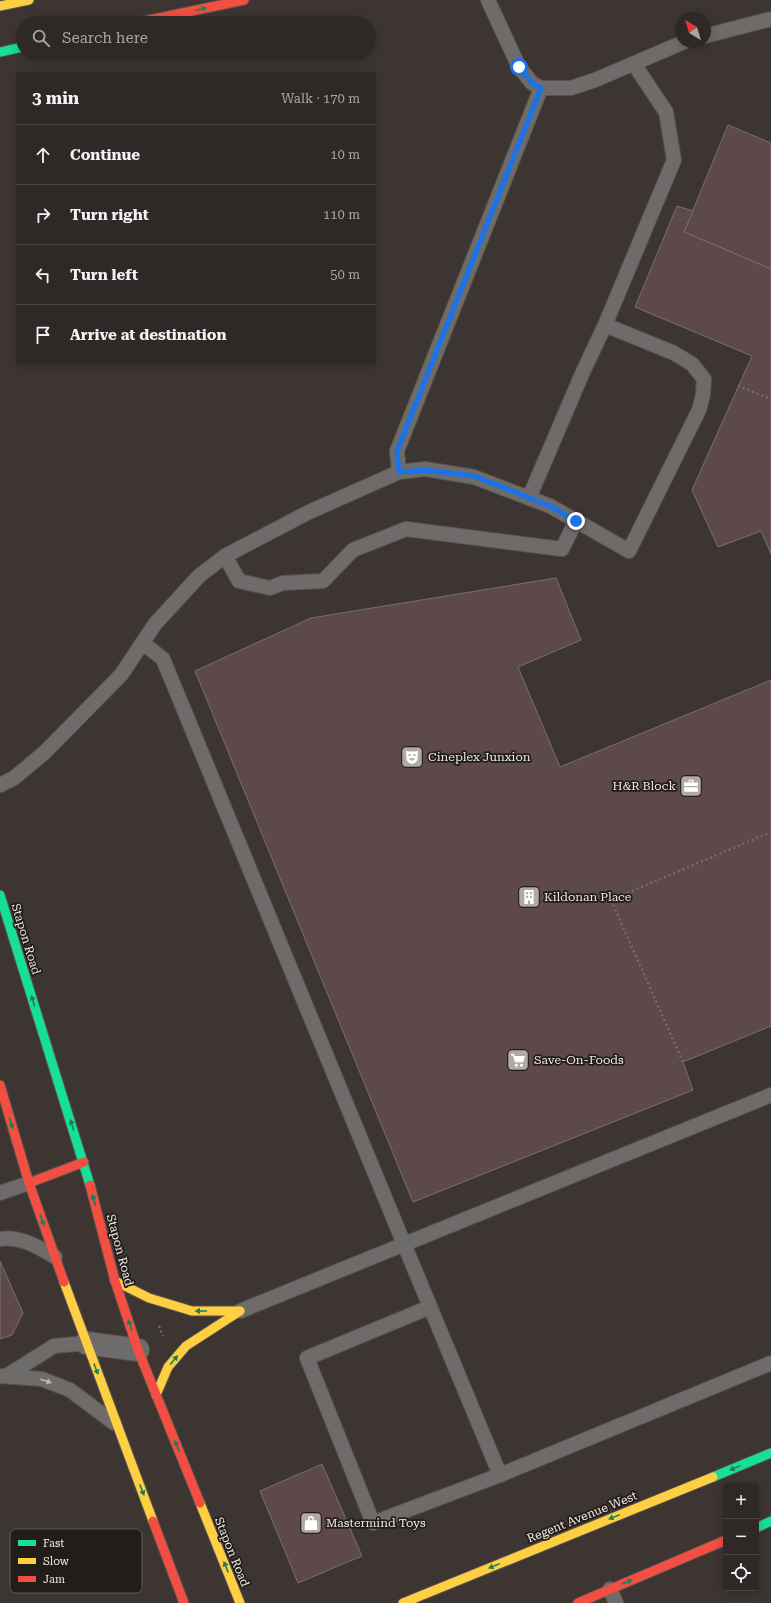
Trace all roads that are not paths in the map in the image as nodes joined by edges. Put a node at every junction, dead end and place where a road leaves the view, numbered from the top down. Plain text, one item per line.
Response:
1 (29, 0) edge
2 (244, 0) edge
3 (488, 0) edge
4 (0, 6) edge
5 (168, 16) edge
6 (771, 18) edge
7 (711, 34) edge
8 (675, 46) edge
9 (16, 49) edge
10 (0, 52) edge
11 (634, 64) junction
12 (541, 88) junction
13 (605, 325) junction
14 (399, 472) junction
15 (529, 498) junction
16 (576, 521) junction
17 (225, 556) junction
18 (143, 643) junction
19 (0, 785) edge
20 (0, 895) edge
21 (0, 1085) edge
22 (771, 1095) edge
23 (84, 1162) junction
24 (29, 1183) junction
25 (0, 1193) edge
26 (0, 1239) edge
27 (404, 1244) junction
28 (55, 1257) junction
29 (115, 1281) junction
30 (430, 1307) junction
31 (240, 1311) junction
32 (86, 1343) junction
33 (138, 1350) junction
34 (771, 1363) edge
35 (4, 1376) edge
36 (156, 1395) junction
37 (117, 1425) junction
38 (771, 1453) edge
39 (500, 1475) junction
40 (771, 1521) edge
41 (759, 1527) edge
42 (723, 1541) edge
43 (610, 1589) junction
44 (184, 1603) edge
45 (240, 1603) edge
46 (403, 1603) edge
47 (578, 1603) edge
48 (616, 1603) edge

1 - 4 street
5 -> 2 street
3 - 12 lane
6 - 7 lane
8 - 11 lane
9 - 10 street
11 - 12 lane
11 - 13 lane
12 - 14 lane
13 - 15 lane
13 - 16 lane
14 - 15 lane
14 - 17 lane
15 - 16 lane
16 - 17 lane
17 - 18 lane
18 - 19 lane
18 - 27 lane
23 -> 20 street, Stapon Road
21 -> 24 street
22 - 27 lane
23 - 24 street
29 -> 23 street, Stapon Road
24 - 25 lane
24 -> 28 street
26 - 28 lane
27 - 30 lane
27 - 31 lane
28 - 32 street
31 -> 29 street
33 -> 29 street, Stapon Road
30 - 39 lane
30 - 39 lane
36 -> 31 street
32 - 33 street
32 - 35 lane
32 -> 37 street
33 - 36 street, Stapon Road
34 - 39 lane
35 -> 37 lane
45 -> 36 street, Stapon Road
37 -> 44 street
38 -> 46 street, Regent Avenue West
40 - 41 street
43 -> 42 street
43 - 47 street
43 - 48 lane

